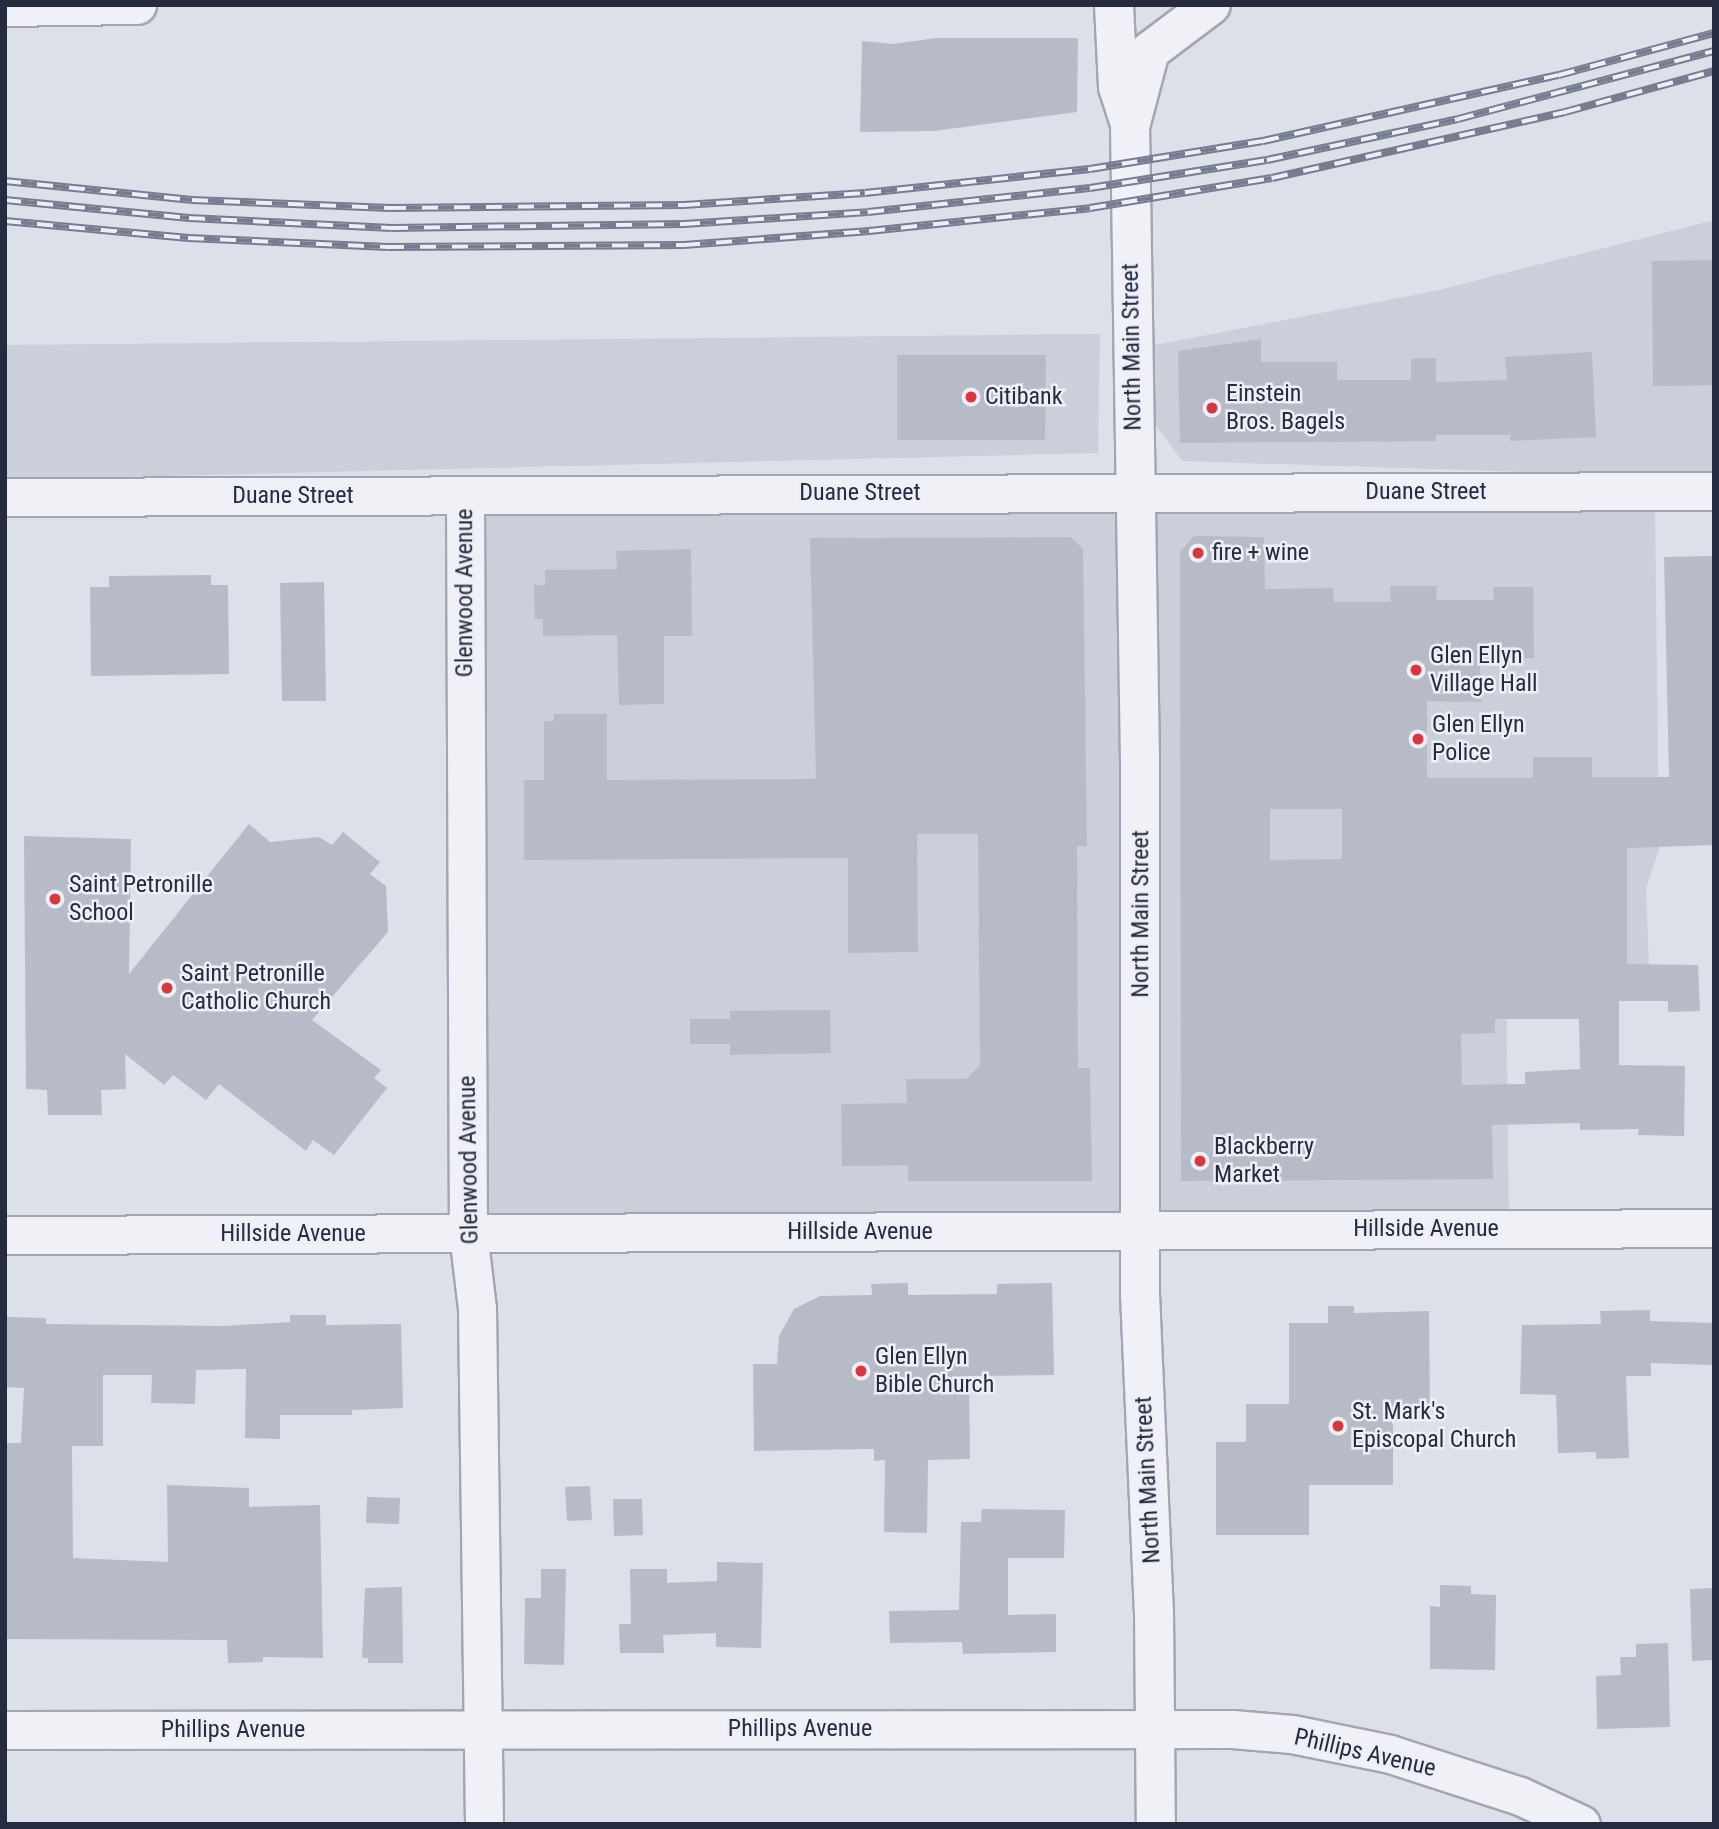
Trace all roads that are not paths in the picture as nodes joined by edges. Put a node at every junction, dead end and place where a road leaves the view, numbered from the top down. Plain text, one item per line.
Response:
1 (137, 5) edge
2 (1114, 5) edge
3 (1211, 5) edge
4 (5, 7) edge
5 (1130, 125) junction
6 (1133, 491) junction
7 (1714, 491) edge
8 (465, 495) junction
9 (5, 497) edge
10 (1714, 1228) edge
11 (1141, 1230) junction
12 (468, 1233) junction
13 (5, 1236) edge
14 (1155, 1728) junction
15 (482, 1729) junction
16 (5, 1730) edge
17 (484, 1824) edge
18 (1156, 1824) edge
19 (1581, 1824) edge

1 - 4 street
2 - 5 street, North Main Street
3 - 5 street
5 - 6 street, North Main Street
6 - 7 street, Duane Street
6 - 8 street, Duane Street
6 - 11 street, North Main Street
8 - 9 street, Duane Street
8 - 12 street, Glenwood Avenue
10 - 11 street, Hillside Avenue
11 - 12 street, Hillside Avenue
11 - 14 street, North Main Street
12 - 13 street, Hillside Avenue
12 - 15 street, Glenwood Avenue
14 - 15 street, Phillips Avenue
14 - 18 street, North Main Street
14 - 19 street, Phillips Avenue
15 - 16 street, Phillips Avenue
15 - 17 street, Glenwood Avenue

